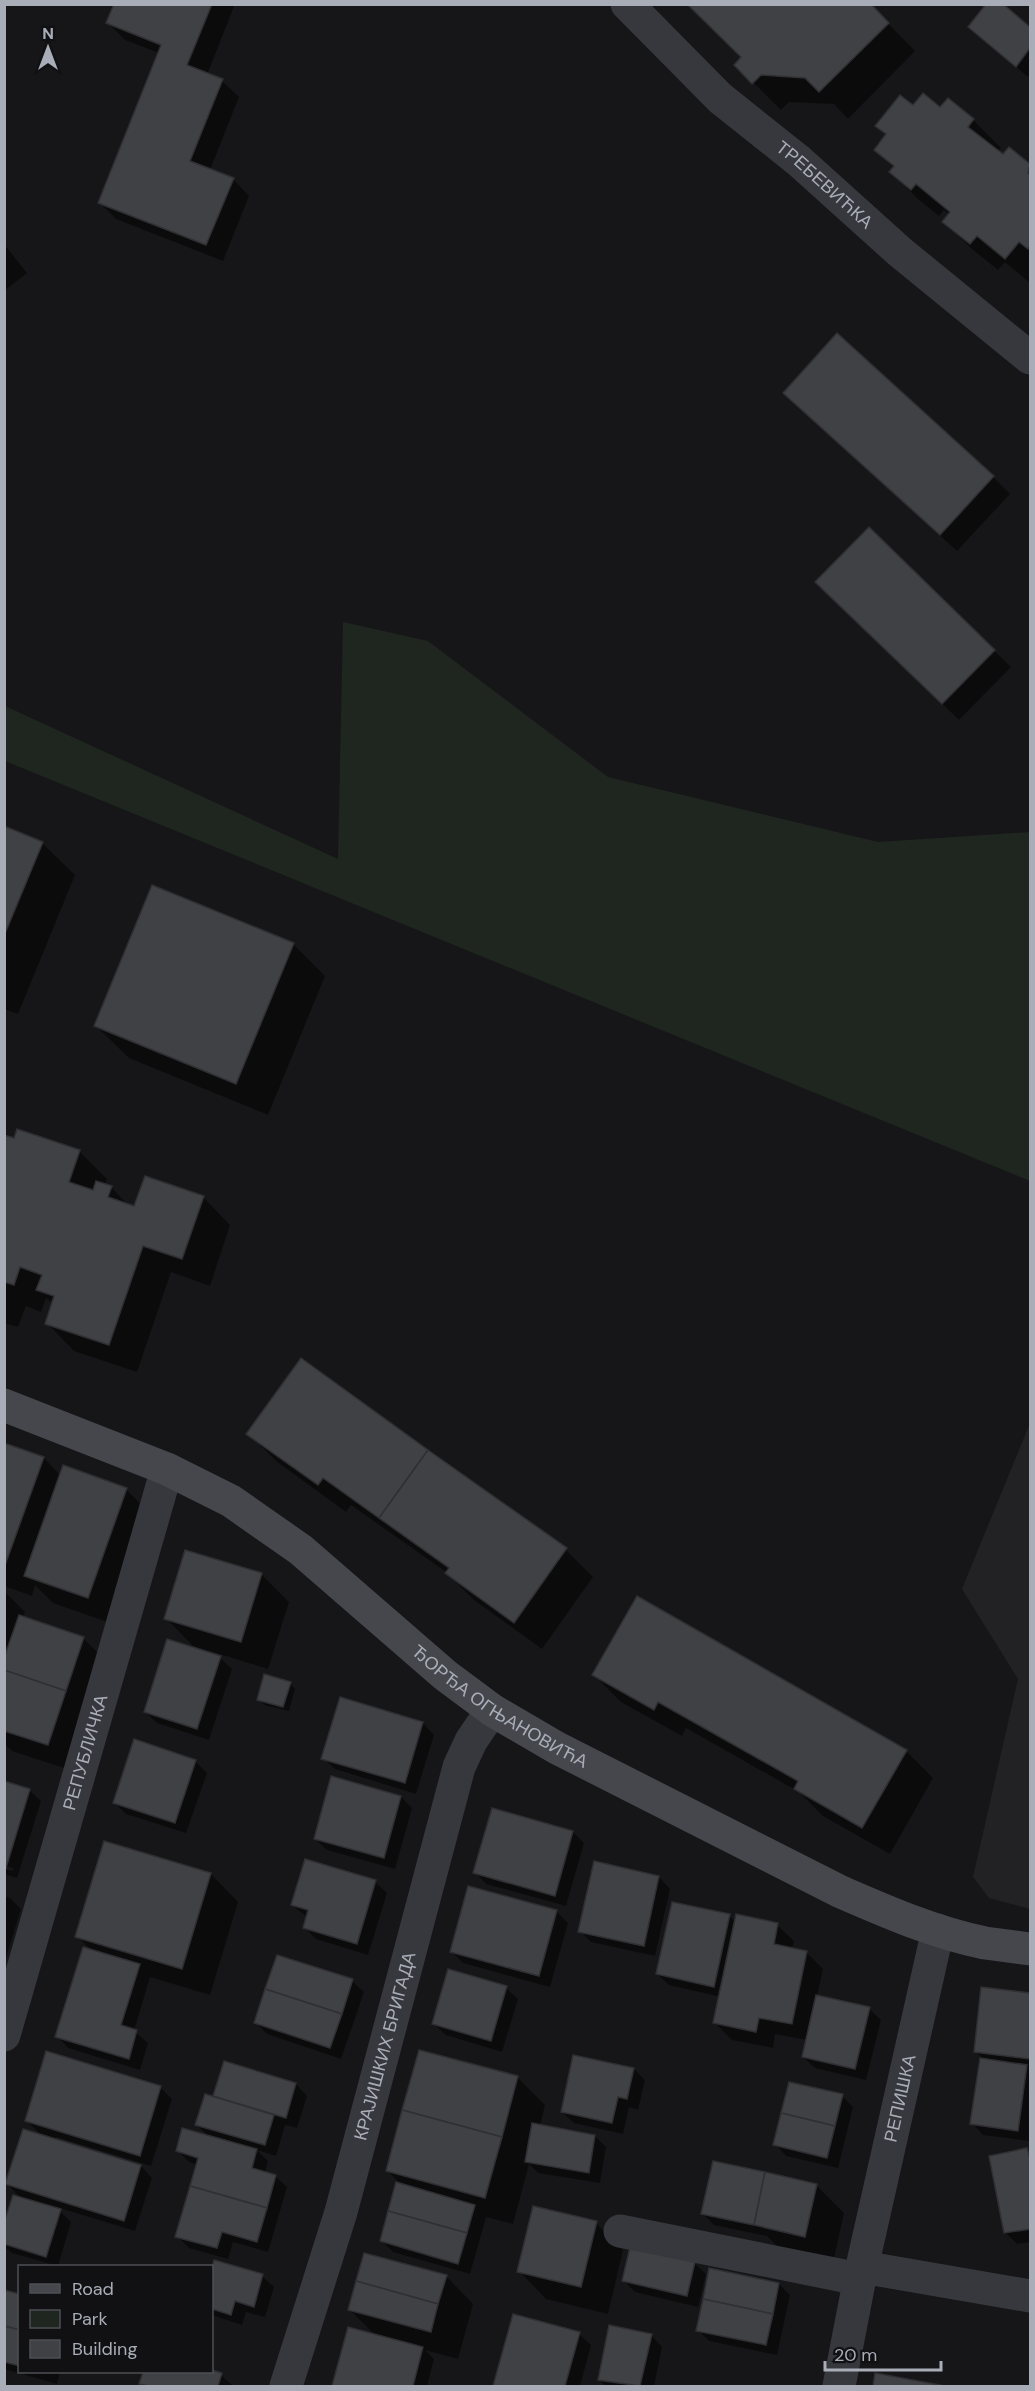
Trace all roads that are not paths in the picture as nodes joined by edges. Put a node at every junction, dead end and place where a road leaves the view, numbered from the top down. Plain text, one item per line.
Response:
1 (627, 4) edge
2 (1030, 358) edge
3 (4, 1405) edge
4 (167, 1469) junction
5 (492, 1710) junction
6 (938, 1930) junction
7 (1030, 1949) edge
8 (4, 2036) edge
9 (620, 2231) dead end
10 (861, 2273) junction
11 (1030, 2296) edge
12 (286, 2386) edge
13 (839, 2386) edge

1 - 2 street, ТРЕБЕВИЋКА
3 - 4 street, ЂОРЂА ОГЊАНОВИЋА
4 - 5 street, ЂОРЂА ОГЊАНОВИЋА
4 - 8 street, РЕПУБЛИЧКА
5 - 6 street, ЂОРЂА ОГЊАНОВИЋА
5 - 12 street, КРАЈИШКИХ БРИГАДА
6 - 7 street, ЂОРЂА ОГЊАНОВИЋА
6 - 10 street, РЕПИШКА
9 - 10 street
10 - 11 street
10 - 13 street, РЕПИШКА

